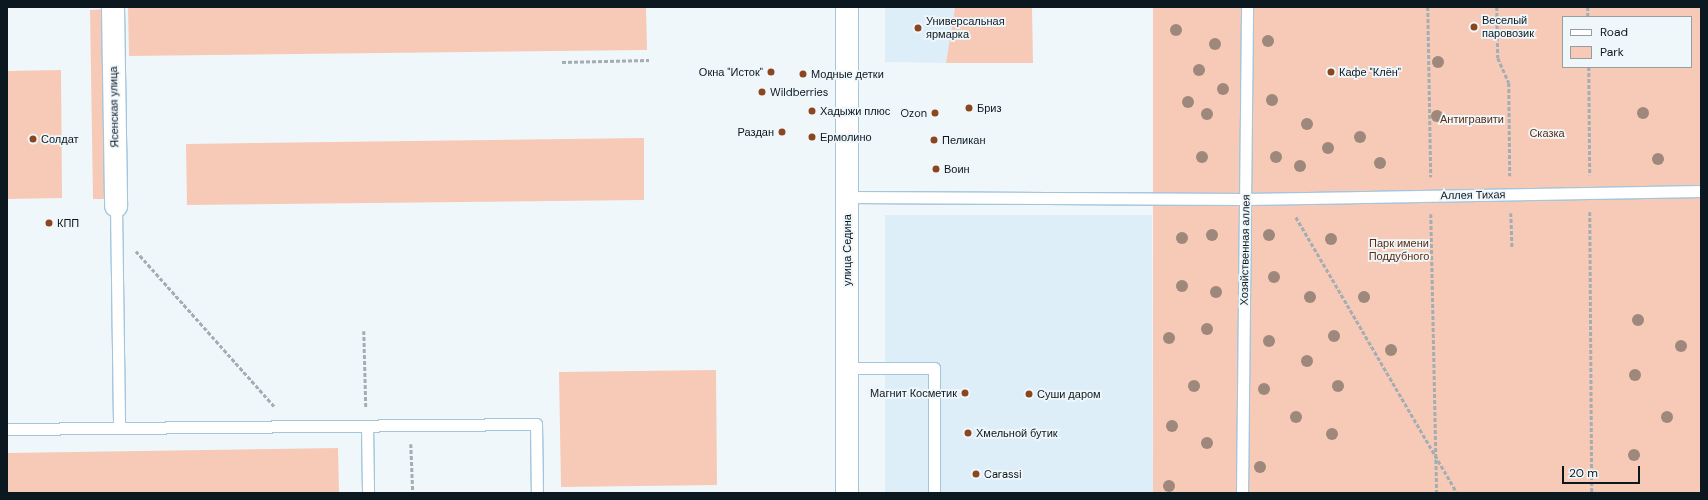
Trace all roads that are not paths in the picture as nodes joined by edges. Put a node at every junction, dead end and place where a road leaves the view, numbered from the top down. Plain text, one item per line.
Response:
1 (113, 7) edge
2 (847, 7) edge
3 (1247, 7) edge
4 (1701, 192) edge
5 (847, 197) junction
6 (1246, 199) junction
7 (116, 206) joint
8 (847, 368) junction
9 (367, 426) junction
10 (119, 428) junction
11 (7, 429) edge
12 (368, 493) edge
13 (537, 493) edge
14 (847, 493) edge
15 (934, 493) edge
16 (1242, 493) edge

1 - 7 street, Ясенская улица
2 - 5 street, улица Седина
3 - 6 lane, Хозяйственная аллея
4 - 6 lane, Аллея Тихая
5 - 6 lane, Аллея Тихая
5 - 8 street, улица Седина
6 - 16 lane, Хозяйственная аллея
7 - 10 lane
8 - 14 street, улица Седина
8 - 15 lane
9 - 10 lane
9 - 12 lane
9 - 13 lane
10 - 11 lane

